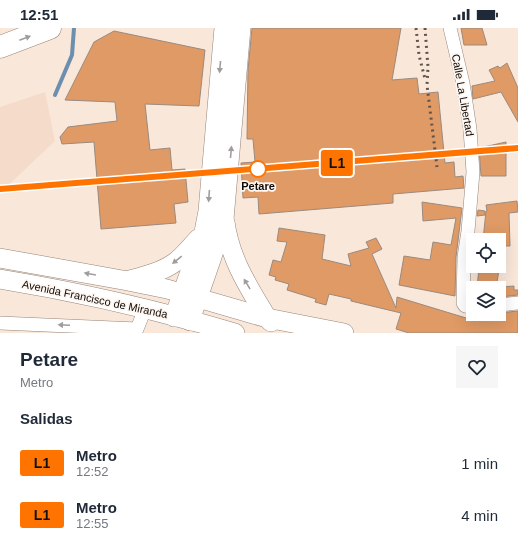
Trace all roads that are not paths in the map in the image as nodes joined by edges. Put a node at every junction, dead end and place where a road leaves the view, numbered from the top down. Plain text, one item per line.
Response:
1 (50, 28) edge
2 (224, 28) edge
3 (241, 28) edge
4 (450, 28) edge
5 (0, 47) edge
6 (224, 219) junction
7 (204, 232) junction
8 (0, 258) edge
9 (0, 279) edge
10 (128, 281) junction
11 (190, 295) junction
12 (518, 303) edge
13 (506, 304) edge
14 (466, 305) edge
15 (145, 310) junction
16 (267, 318) junction
17 (0, 323) edge
18 (193, 324) edge
19 (235, 333) edge
20 (283, 333) edge
21 (344, 333) edge

5 -> 1 highway
2 -> 7 main road
6 -> 3 main road
4 - 14 street, Calle La Libertad
6 - 11 main road
16 -> 6 main road
7 -> 10 main road
7 - 11 main road
10 -> 8 main road, Avenida Francisco de Miranda
9 - 15 main road, Avenida Francisco de Miranda
10 - 11 main road, Avenida Francisco de Miranda
11 - 16 main road, Avenida Francisco de Miranda
11 - 18 main road
12 - 13 street
15 -> 17 street
15 - 18 main road, Avenida Francisco de Miranda
16 - 20 main road
16 - 21 main road, Avenida Francisco de Miranda
18 - 19 main road, Avenida Francisco de Miranda

